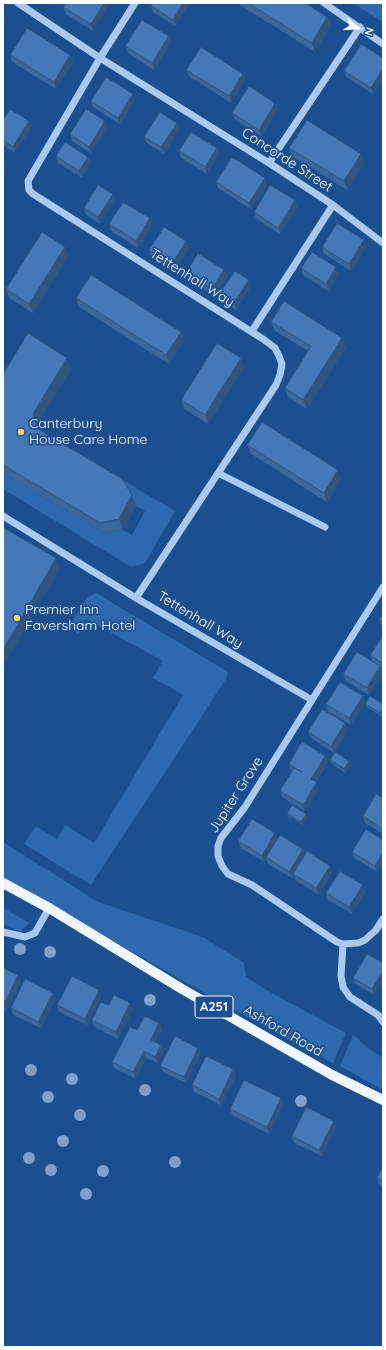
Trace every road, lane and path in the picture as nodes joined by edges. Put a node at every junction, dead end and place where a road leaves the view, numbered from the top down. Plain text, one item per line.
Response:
1 (18, 3) edge
2 (135, 3) edge
3 (324, 3) edge
4 (360, 27) junction
5 (383, 44) edge
6 (100, 58) junction
7 (269, 163) junction
8 (333, 205) junction
9 (383, 243) edge
10 (252, 331) junction
11 (218, 473) junction
12 (3, 516) edge
13 (325, 528) dead end
14 (383, 587) edge
15 (136, 598) junction
16 (312, 700) junction
17 (3, 882) edge
18 (49, 908) junction
19 (383, 919) edge
20 (3, 932) edge
21 (342, 944) junction
22 (383, 1022) edge
23 (383, 1100) edge

1 - 6 street, Concorde Street
2 - 6 street, Tettenhall Way
3 - 4 street
4 - 5 street
4 - 7 street
6 - 7 street, Concorde Street
6 - 10 street, Tettenhall Way
7 - 8 street, Concorde Street
8 - 9 street
8 - 10 street, Concorde Street
10 - 11 street, Tettenhall Way
11 - 13 street
11 - 15 street, Tettenhall Way
12 - 15 street, Tettenhall Way
14 - 16 street, Jupiter Grove
15 - 16 street, Tettenhall Way
16 - 21 street, Jupiter Grove
17 - 18 main road, Ashford Road / A251
18 - 20 street
18 - 23 main road, Ashford Road / A251
19 - 21 street
21 - 22 street

